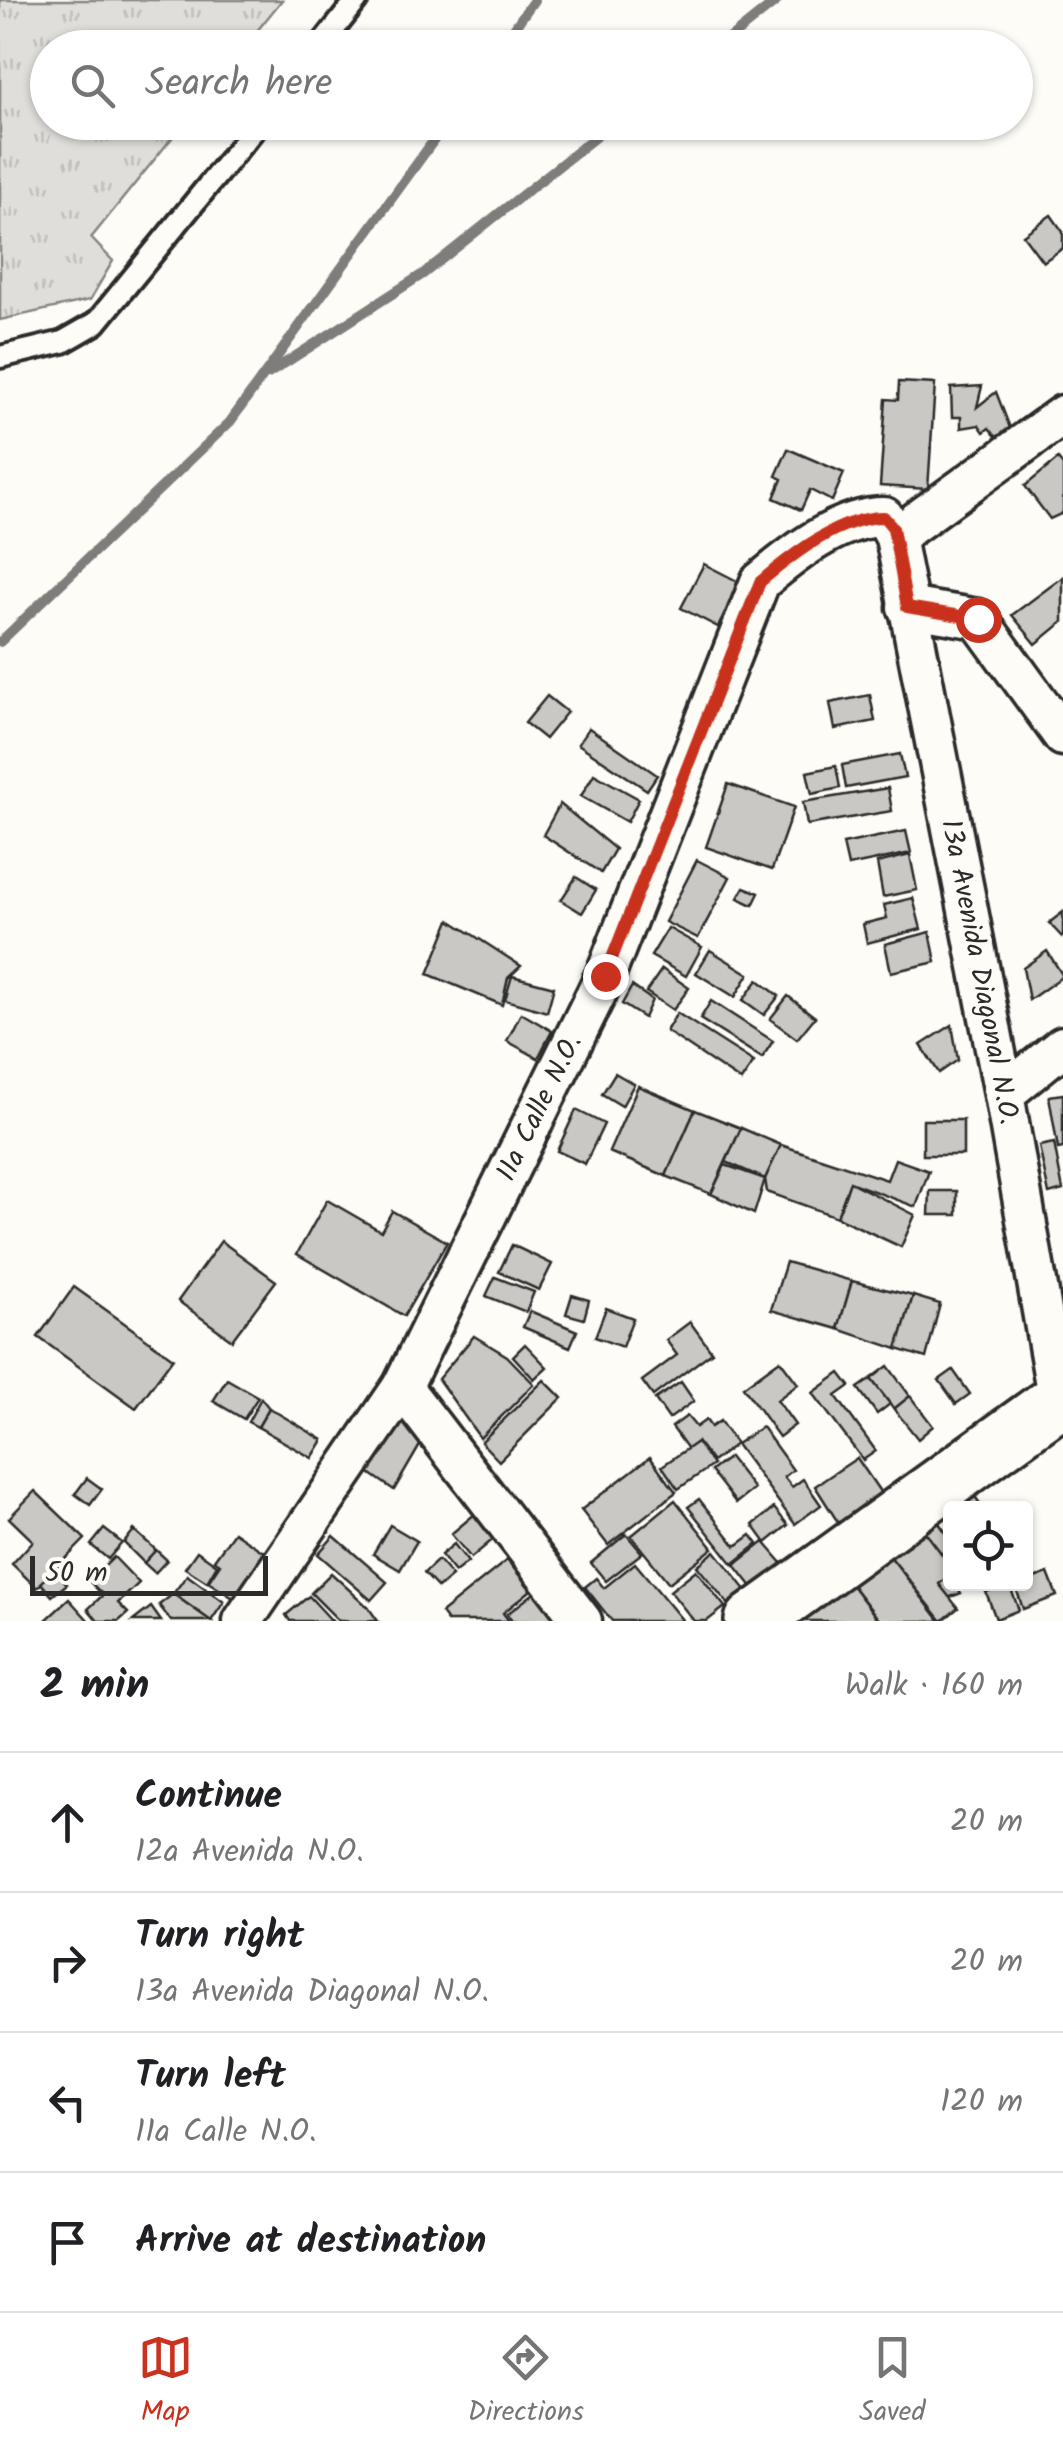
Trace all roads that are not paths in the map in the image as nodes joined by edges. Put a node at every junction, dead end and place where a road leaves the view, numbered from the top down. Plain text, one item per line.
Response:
1 (357, 0) edge
2 (333, 30) edge
3 (245, 140) edge
4 (0, 358) edge
5 (1063, 416) edge
6 (890, 527) junction
7 (907, 607) junction
8 (1063, 736) edge
9 (1063, 1046) edge
10 (1004, 1094) junction
11 (402, 1387) junction
12 (1061, 1410) edge
13 (242, 1621) edge
14 (582, 1621) edge
15 (753, 1621) edge

1 - 2 lane
3 - 4 lane
5 - 6 street, 11a Calle N.O.
6 - 7 street, 13a Avenida Diagonal N.O.
6 - 11 street, 11a Calle N.O.
7 - 8 street
7 - 10 street, 13a Avenida Diagonal N.O.
9 - 10 street
10 - 12 street, 13a Avenida Diagonal N.O.
11 - 13 street, 11a Calle N.O.
11 - 14 street
12 - 15 street

